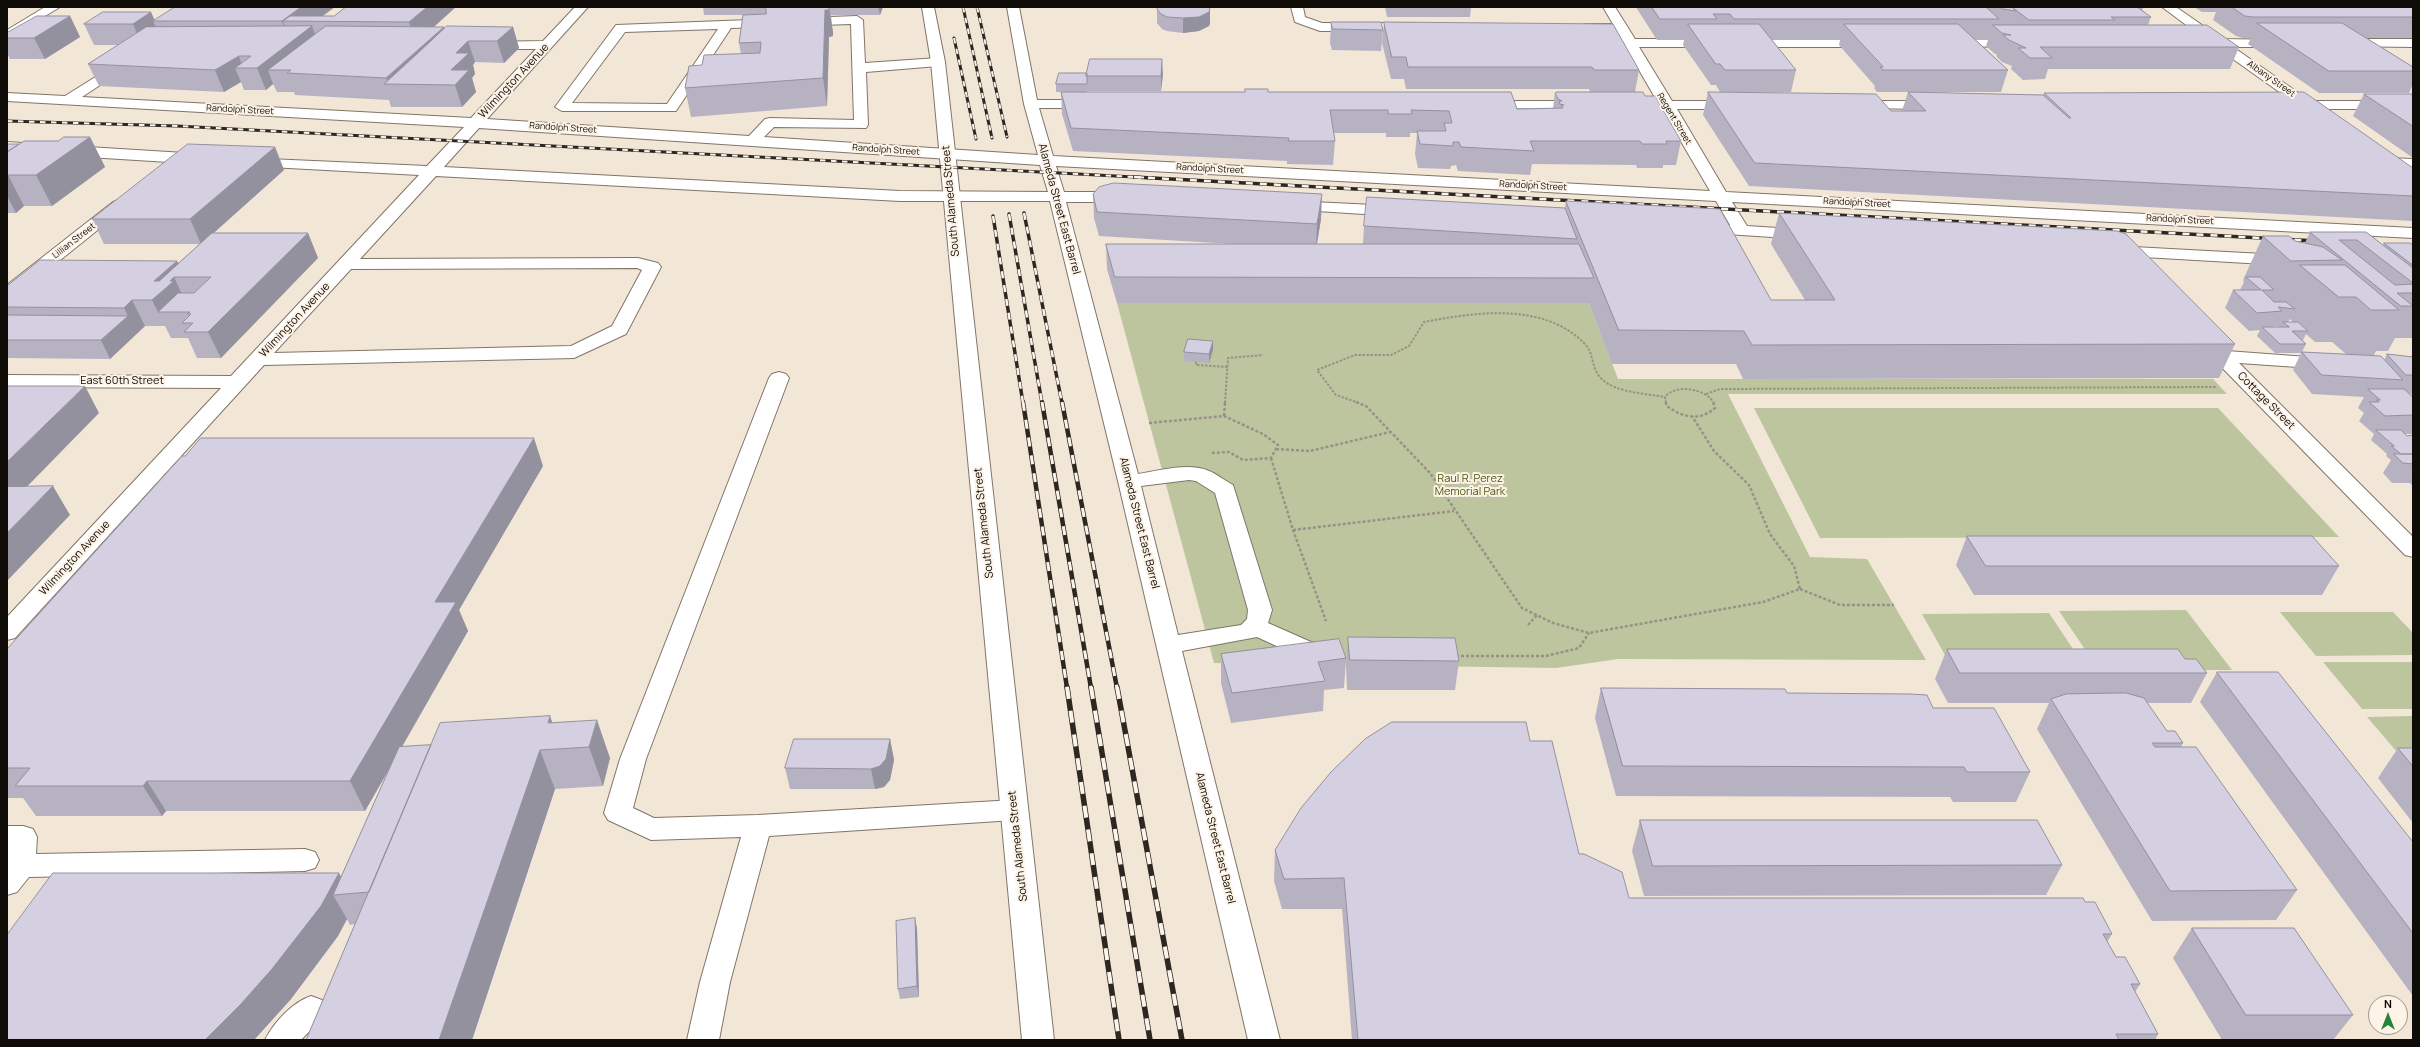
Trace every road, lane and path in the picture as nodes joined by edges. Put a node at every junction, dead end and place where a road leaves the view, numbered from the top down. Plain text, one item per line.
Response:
1 (54, 7) edge
2 (582, 7) edge
3 (928, 7) edge
4 (1013, 7) edge
5 (1297, 7) edge
6 (1609, 7) edge
7 (2168, 7) edge
8 (2183, 17) junction
9 (2202, 17) dead end
10 (727, 25) junction
11 (1427, 27) edge
12 (1568, 28) edge
13 (1621, 28) junction
14 (7, 35) edge
15 (2219, 42) junction
16 (1630, 43) junction
17 (1884, 43) edge
18 (1940, 43) edge
19 (2028, 43) edge
20 (2187, 43) edge
21 (2290, 43) edge
22 (2329, 43) edge
23 (2413, 43) edge
24 (477, 45) edge
25 (548, 45) junction
26 (132, 58) edge
27 (938, 62) junction
28 (859, 68) junction
29 (7, 97) edge
30 (68, 100) junction
31 (1031, 104) junction
32 (1105, 104) edge
33 (1469, 105) edge
34 (1595, 105) edge
35 (1619, 105) edge
36 (1666, 105) junction
37 (1753, 105) edge
38 (1840, 105) edge
39 (1951, 105) edge
40 (2275, 105) edge
41 (2307, 105) junction
42 (2413, 105) edge
43 (2326, 118) edge
44 (476, 123) junction
45 (753, 141) junction
46 (7, 147) edge
47 (947, 154) junction
48 (2376, 154) edge
49 (180, 158) junction
50 (218, 160) edge
51 (234, 160) edge
52 (1047, 160) junction
53 (432, 170) junction
54 (2410, 170) edge
55 (163, 171) edge
56 (132, 195) edge
57 (1057, 196) junction
58 (1720, 196) junction
59 (950, 197) junction
60 (1143, 198) edge
61 (1275, 205) edge
62 (1408, 212) edge
63 (1685, 227) edge
64 (1741, 230) junction
65 (2413, 232) edge
66 (1820, 235) edge
67 (2096, 250) edge
68 (2119, 251) junction
69 (2302, 261) edge
70 (346, 264) junction
71 (2139, 272) edge
72 (7, 294) edge
73 (2195, 328) edge
74 (1263, 355) dead end
75 (2222, 356) junction
76 (259, 359) junction
77 (1196, 362) edge
78 (2342, 364) edge
79 (1227, 367) junction
80 (779, 378) dead end
81 (7, 381) edge
82 (238, 382) junction
83 (2252, 386) junction
84 (1706, 394) junction
85 (1665, 397) junction
86 (1224, 416) junction
87 (1692, 416) junction
88 (1149, 423) dead end
89 (1391, 432) junction
90 (1275, 449) junction
91 (1206, 453) dead end
92 (1271, 458) junction
93 (1129, 481) junction
94 (1454, 511) junction
95 (1293, 530) junction
96 (2413, 550) edge
97 (1800, 589) junction
98 (1894, 605) dead end
99 (1537, 615) junction
100 (1326, 621) dead end
101 (1528, 625) dead end
102 (1253, 626) junction
103 (7, 632) edge
104 (1589, 633) junction
105 (1168, 645) junction
106 (1340, 656) edge
107 (1451, 656) edge
108 (1014, 810) junction
109 (758, 826) junction
110 (7, 837) edge
111 (305, 860) dead end
112 (14, 875) edge
113 (311, 1009) dead end
114 (281, 1040) edge
115 (702, 1040) edge
116 (1038, 1040) edge
117 (1264, 1040) edge

1 - 14 street
2 - 25 street, Wilmington Avenue
3 - 27 street, South Alameda Street
4 - 31 street, Alameda Street East Barrel
5 - 11 street
6 - 13 street, Regent Street
7 - 8 street, Albany Street
8 - 9 street
8 - 15 street, Albany Street
10 - 10 street
10 - 28 street
12 - 13 street
13 - 16 street, Regent Street
15 - 20 street
15 - 21 street
15 - 41 street, Albany Street
16 - 17 street
16 - 36 street, Regent Street
18 - 19 street
22 - 23 street
24 - 25 street
25 - 44 street, Wilmington Avenue
26 - 30 street
27 - 28 street
27 - 47 street, South Alameda Street
28 - 45 street
29 - 30 street, Randolph Street
30 - 44 street, Randolph Street
31 - 32 street
31 - 52 street, Alameda Street East Barrel
33 - 34 street
35 - 36 street
36 - 37 street
36 - 58 street, Regent Street
38 - 39 street
40 - 41 street
41 - 42 street
41 - 43 street, Albany Street
44 - 45 street, Randolph Street
44 - 53 street, Wilmington Avenue
45 - 47 street, Randolph Street
46 - 49 street
47 - 52 street, Randolph Street
47 - 59 street, South Alameda Street
48 - 54 street
49 - 50 street
49 - 55 street
51 - 53 street
52 - 57 street, Alameda Street East Barrel
52 - 58 street, Randolph Street
53 - 59 street
53 - 70 street, Wilmington Avenue
56 - 72 street, Lillian Street
57 - 59 street
57 - 60 street
57 - 93 street, Alameda Street East Barrel
58 - 64 street, Regent Street
58 - 65 street, Randolph Street
59 - 108 street, South Alameda Street
61 - 62 street
63 - 64 street
64 - 66 street
67 - 68 street
68 - 69 street
68 - 71 street
70 - 76 street, Wilmington Avenue
70 - 76 street
73 - 75 street, Cottage Street
74 - 79 path
75 - 78 street
75 - 83 street, Cottage Street
76 - 82 street, Wilmington Avenue
77 - 79 path
79 - 86 path
80 - 109 street
81 - 82 street, East 60th Street
82 - 103 street, Wilmington Avenue
83 - 84 path
83 - 96 street, Cottage Street
84 - 85 path
84 - 87 path
85 - 87 path
85 - 89 path
86 - 88 path
86 - 90 path
87 - 97 path
89 - 90 path
89 - 94 path
90 - 92 path
91 - 92 path
92 - 95 path
93 - 102 street
93 - 105 street, Alameda Street East Barrel
94 - 95 path
94 - 99 path
95 - 100 path
97 - 98 path
97 - 104 path
99 - 101 path
99 - 104 path
102 - 105 street
102 - 106 street
104 - 107 path
105 - 117 street, Alameda Street East Barrel
108 - 109 street
108 - 116 street, South Alameda Street
109 - 115 street
110 - 112 street
111 - 112 street
113 - 114 street

